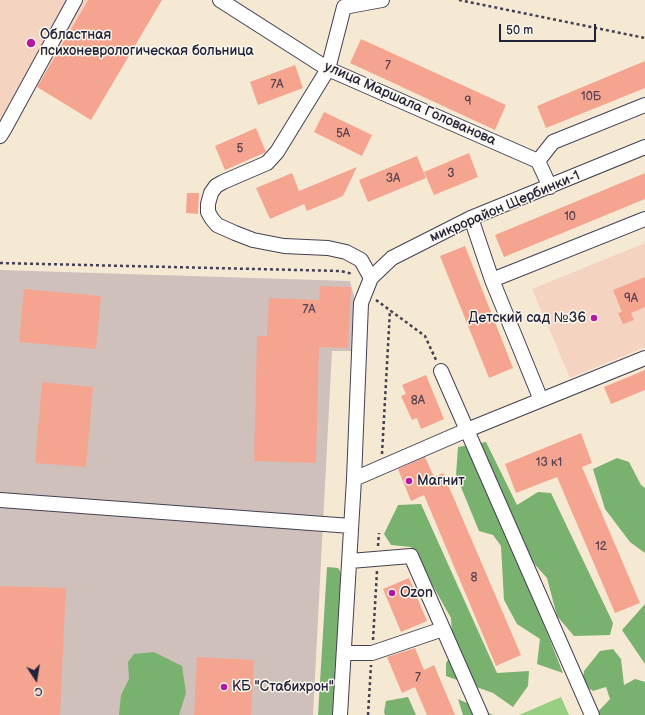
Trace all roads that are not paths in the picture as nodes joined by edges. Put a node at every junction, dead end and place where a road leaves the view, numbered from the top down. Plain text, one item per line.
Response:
1 (75, 0) edge
2 (382, 0) edge
3 (227, 2) edge
4 (342, 3) edge
5 (328, 69) junction
6 (645, 105) edge
7 (0, 136) edge
8 (645, 147) edge
9 (538, 161) junction
10 (550, 186) junction
11 (470, 218) junction
12 (645, 219) edge
13 (371, 278) junction
14 (492, 280) junction
15 (645, 358) edge
16 (442, 372) road end
17 (541, 400) junction
18 (467, 430) junction
19 (354, 479) junction
20 (0, 500) edge
21 (352, 526) junction
22 (350, 561) junction
23 (443, 629) junction
24 (344, 653) junction
25 (340, 715) edge
26 (482, 715) edge
27 (592, 715) edge

1 - 7 street
2 - 4 street
3 - 5 street, улица Маршала Голованова
4 - 5 street
5 - 9 street, улица Маршала Голованова
5 - 13 street
6 - 9 street
8 - 10 street, микрорайон Щербинки-1
9 - 10 street
10 - 11 street, микрорайон Щербинки-1
11 - 13 street, микрорайон Щербинки-1
11 - 14 street
12 - 14 street
13 - 19 street
14 - 17 street
15 - 17 street
16 - 18 street
17 - 18 street
18 - 19 street
18 - 27 street
19 - 21 street
20 - 21 street
21 - 22 street
22 - 23 street
22 - 24 street
23 - 24 street
23 - 26 street
24 - 25 street

